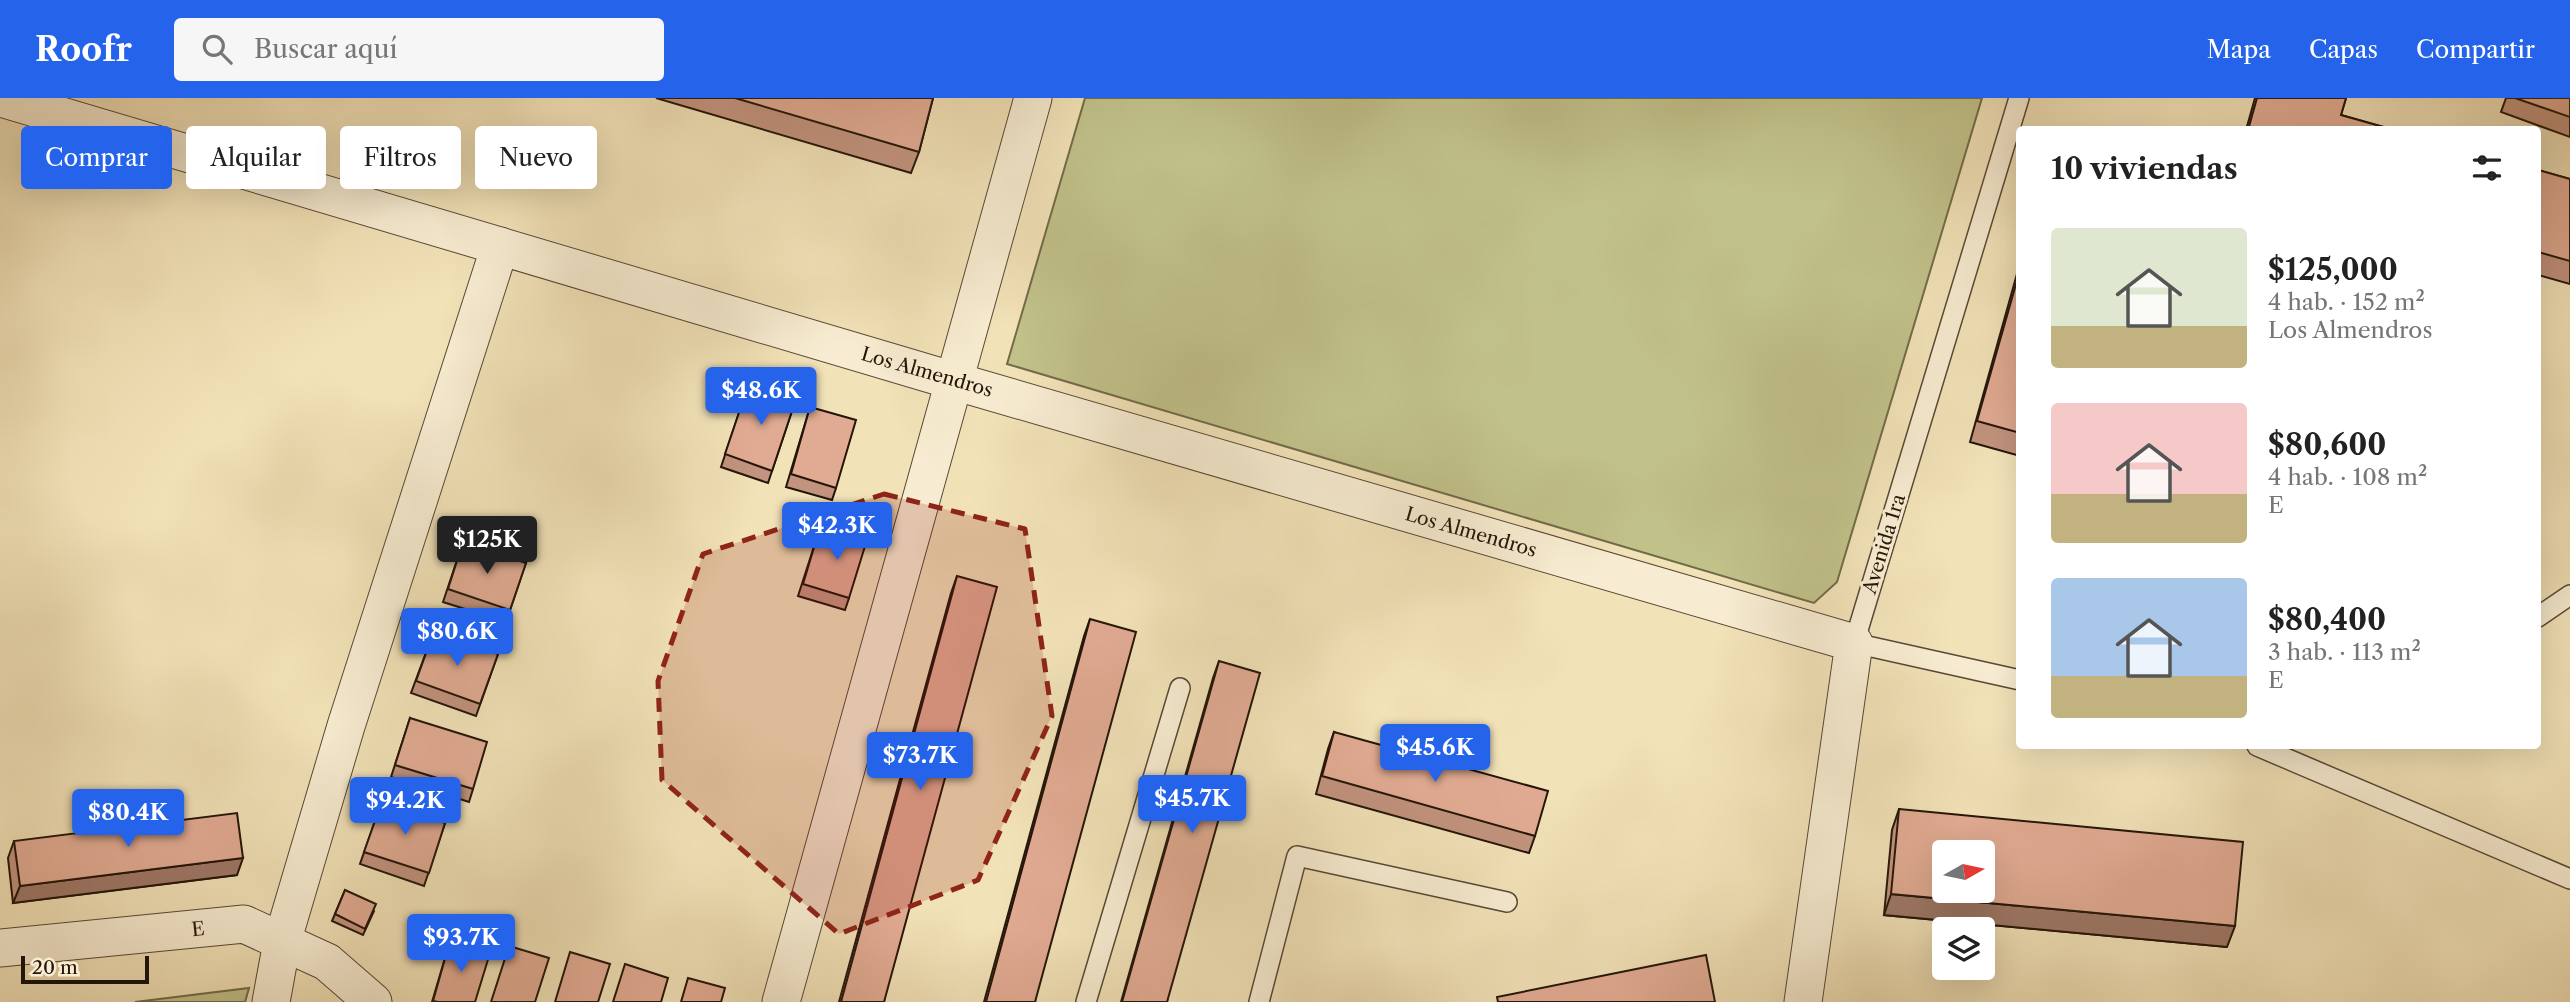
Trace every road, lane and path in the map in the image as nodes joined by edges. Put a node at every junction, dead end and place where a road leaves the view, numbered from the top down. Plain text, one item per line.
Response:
1 (1, 98) edge
2 (1033, 98) edge
3 (2019, 98) edge
4 (500, 246) junction
5 (954, 380) junction
6 (2570, 595) edge
7 (2541, 615) edge
8 (1854, 643) junction
9 (2016, 679) edge
10 (1180, 688) dead end
11 (2264, 749) edge
12 (2570, 879) edge
13 (1507, 902) dead end
14 (282, 942) junction
15 (0, 948) edge
16 (271, 1002) edge
17 (373, 1002) edge
18 (782, 1002) edge
19 (1086, 1002) edge
20 (1259, 1002) edge
21 (1803, 1002) edge

1 - 4 street, Los Almendros
2 - 5 street
3 - 8 lane, Avenida 1ra
4 - 5 street, Los Almendros
4 - 14 street
5 - 8 street, Los Almendros
5 - 18 street
6 - 7 lane
8 - 9 lane
8 - 21 street, Avenida 1ra
10 - 19 lane
11 - 12 lane
13 - 20 lane
14 - 15 street, E
14 - 16 street
14 - 17 street, E

